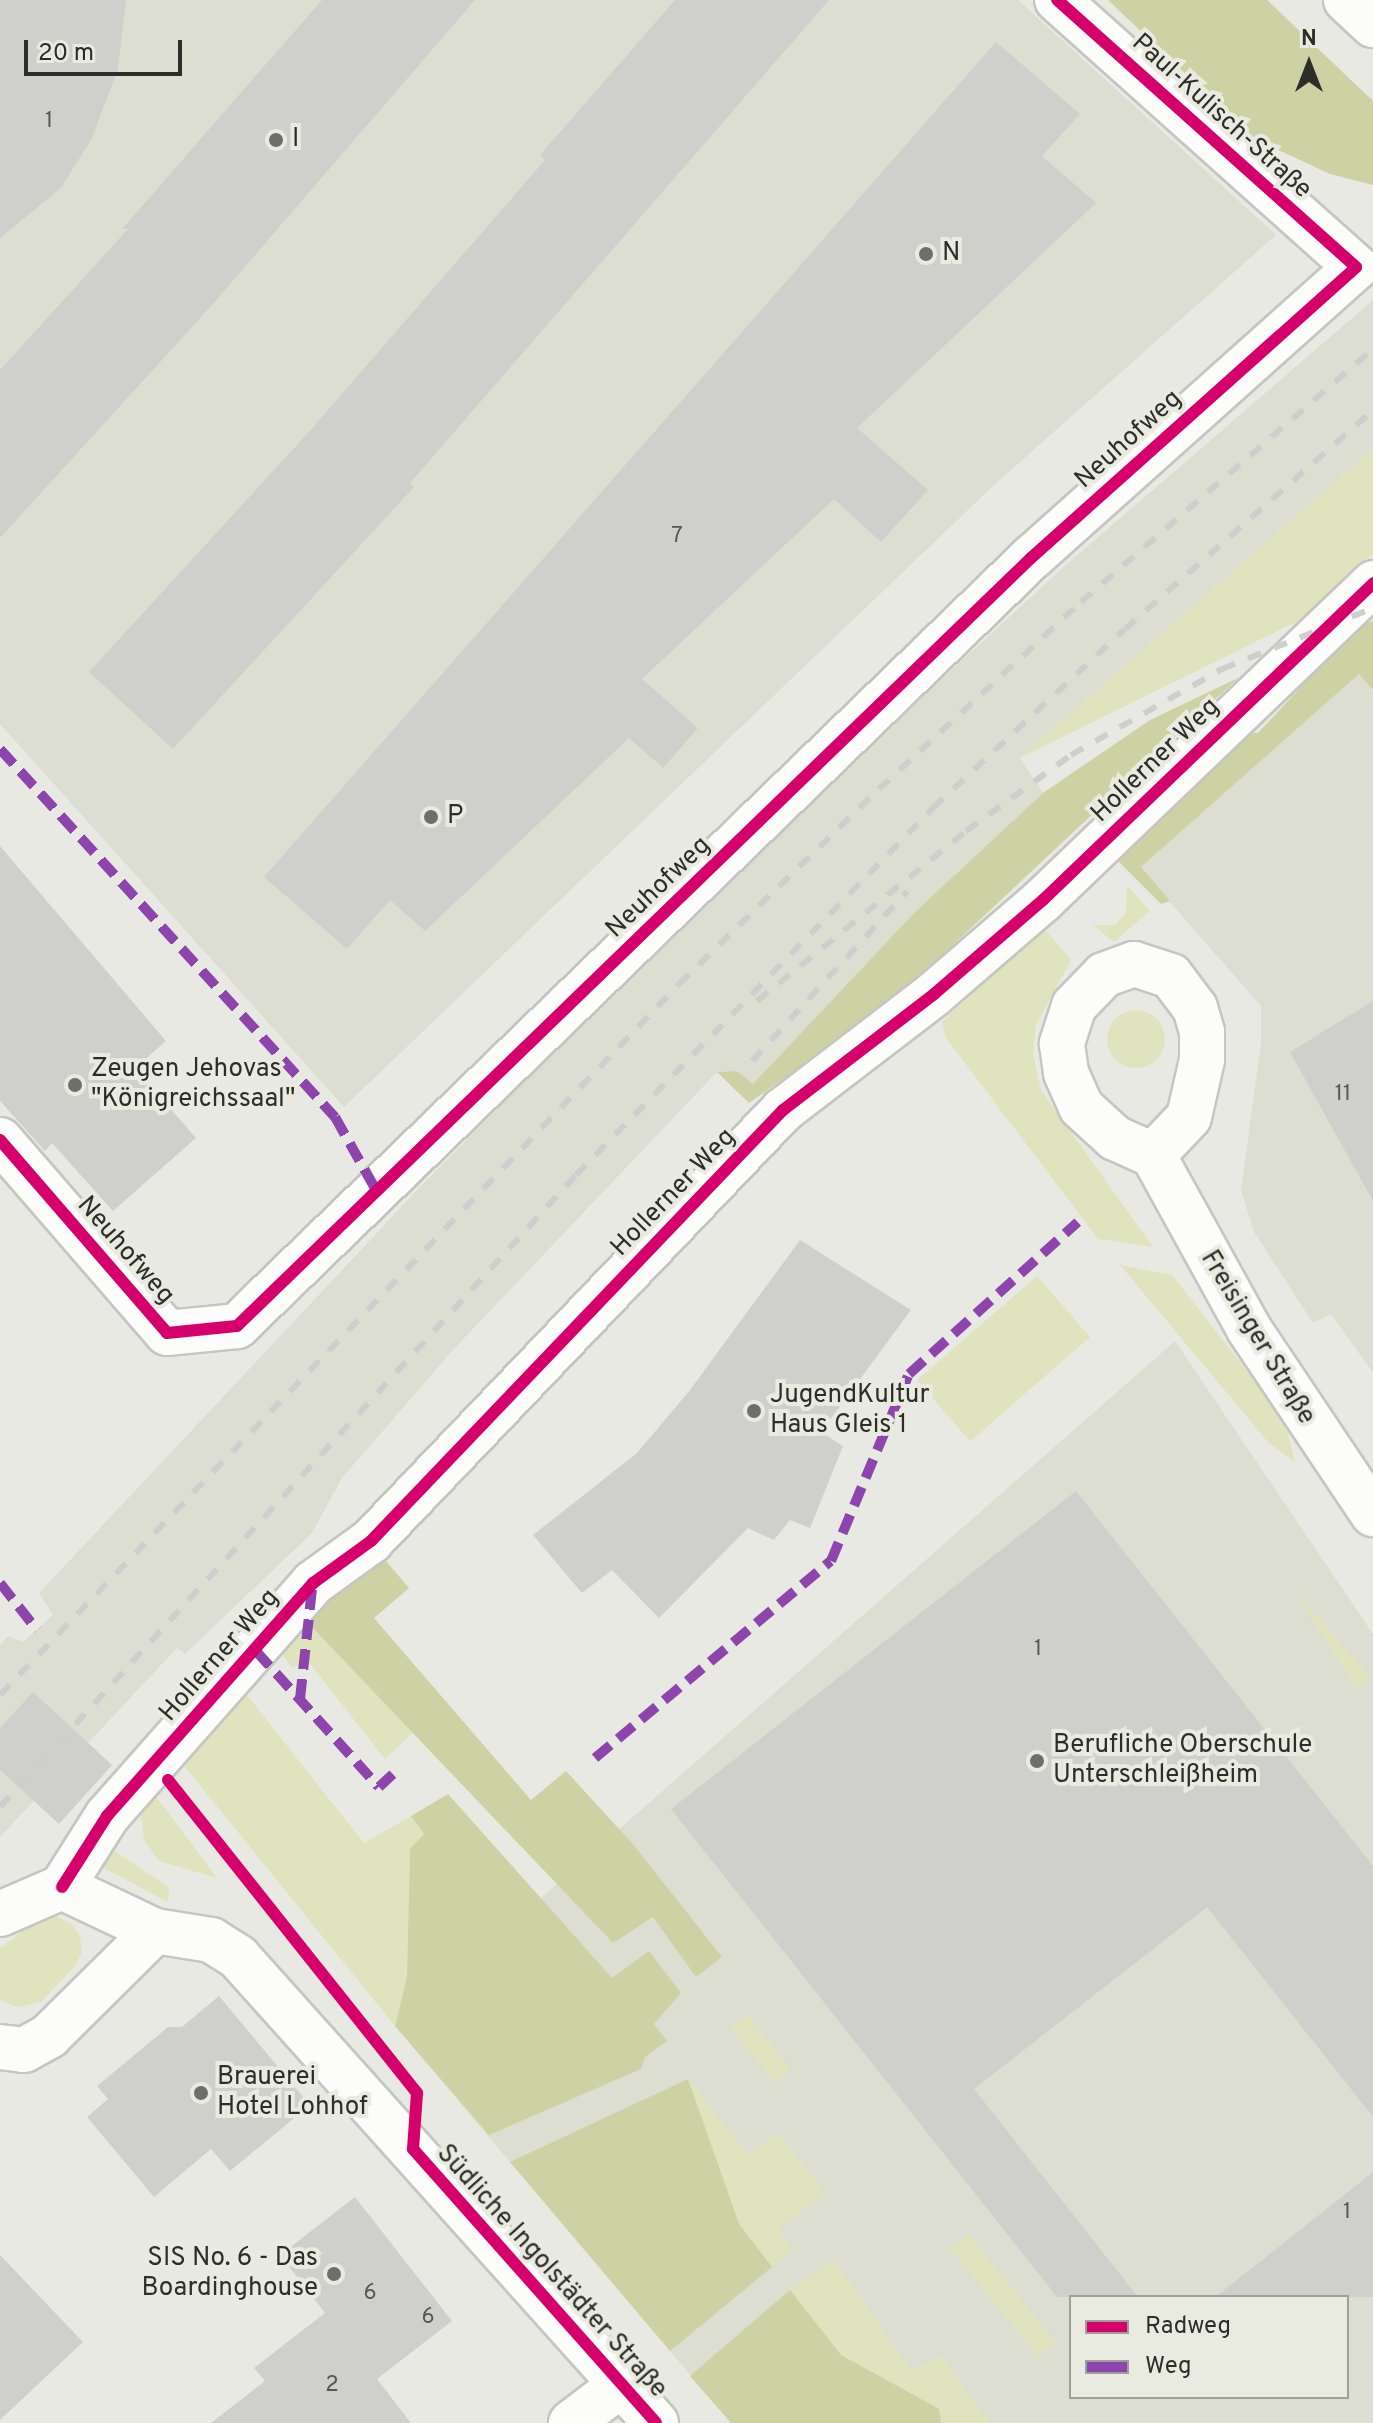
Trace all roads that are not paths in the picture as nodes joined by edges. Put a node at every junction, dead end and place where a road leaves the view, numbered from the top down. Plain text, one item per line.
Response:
1 (1057, 0) edge
2 (1346, 0) edge
3 (1373, 25) edge
4 (1356, 267) joint
5 (1373, 583) edge
6 (0, 1140) edge
7 (1153, 1155) dead end
8 (1373, 1514) edge
9 (62, 1887) junction
10 (0, 1914) edge
11 (155, 1931) junction
12 (0, 2047) edge
13 (622, 2384) junction
14 (571, 2423) edge
15 (656, 2423) edge

1 - 4 street, Paul-Kulisch-Straße
2 - 3 street
4 - 6 street, Neuhofweg
5 - 9 street, Hollerner Weg
7 - 8 street, Freisinger Straße
9 - 10 street
9 - 11 street, Südliche Ingolstädter Straße
11 - 12 street
11 - 13 street, Südliche Ingolstädter Straße
13 - 14 street
13 - 15 street, Südliche Ingolstädter Straße

